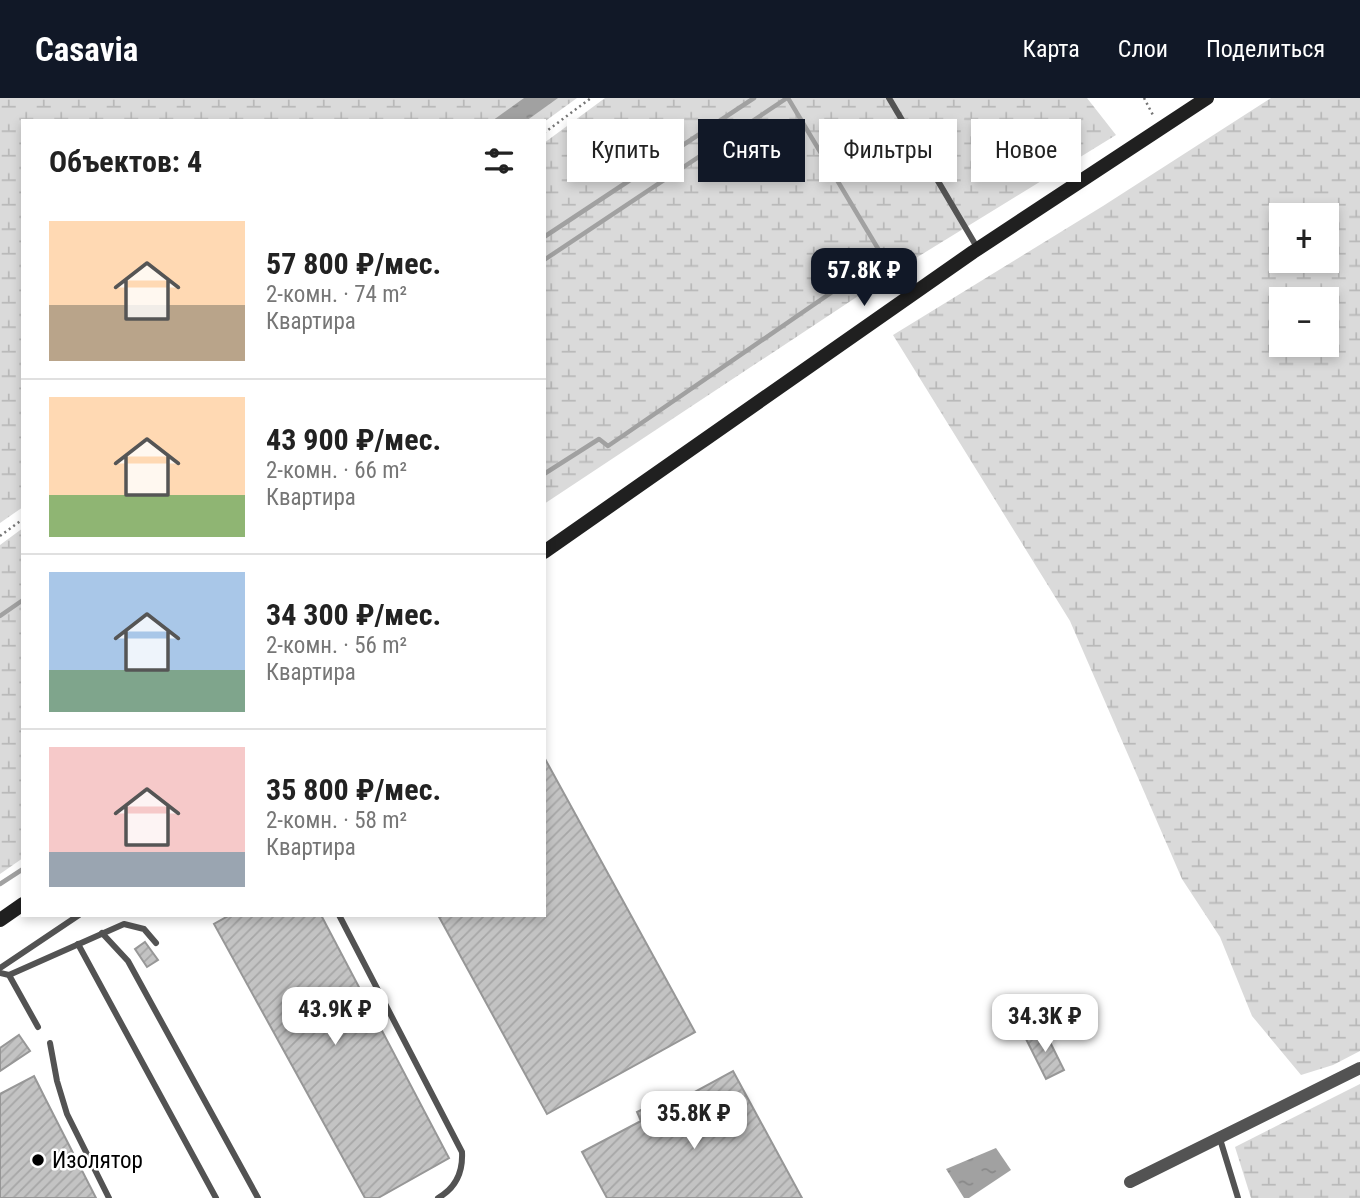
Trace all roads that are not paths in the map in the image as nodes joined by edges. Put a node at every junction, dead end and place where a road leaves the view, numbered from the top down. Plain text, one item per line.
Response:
1 (889, 98) edge
2 (1207, 98) edge
3 (978, 249) junction
4 (546, 551) edge
5 (21, 905) edge
6 (76, 917) edge
7 (339, 917) edge
8 (0, 920) edge
9 (102, 933) junction
10 (156, 943) dead end
11 (78, 944) junction
12 (0, 971) edge
13 (9, 975) junction
14 (38, 1027) dead end
15 (50, 1043) dead end
16 (1360, 1068) edge
17 (1220, 1139) junction
18 (1130, 1182) dead end
19 (109, 1198) edge
20 (216, 1198) edge
21 (258, 1198) edge
22 (439, 1198) edge
23 (1238, 1198) edge

1 - 3 lane
2 - 3 main road
3 - 4 main road
5 - 8 main road
6 - 12 lane
7 - 22 lane
9 - 10 lane
9 - 11 lane
9 - 21 lane
11 - 13 lane
11 - 20 lane
12 - 13 lane
13 - 14 lane
15 - 19 lane
16 - 17 street
17 - 18 street
17 - 23 lane

